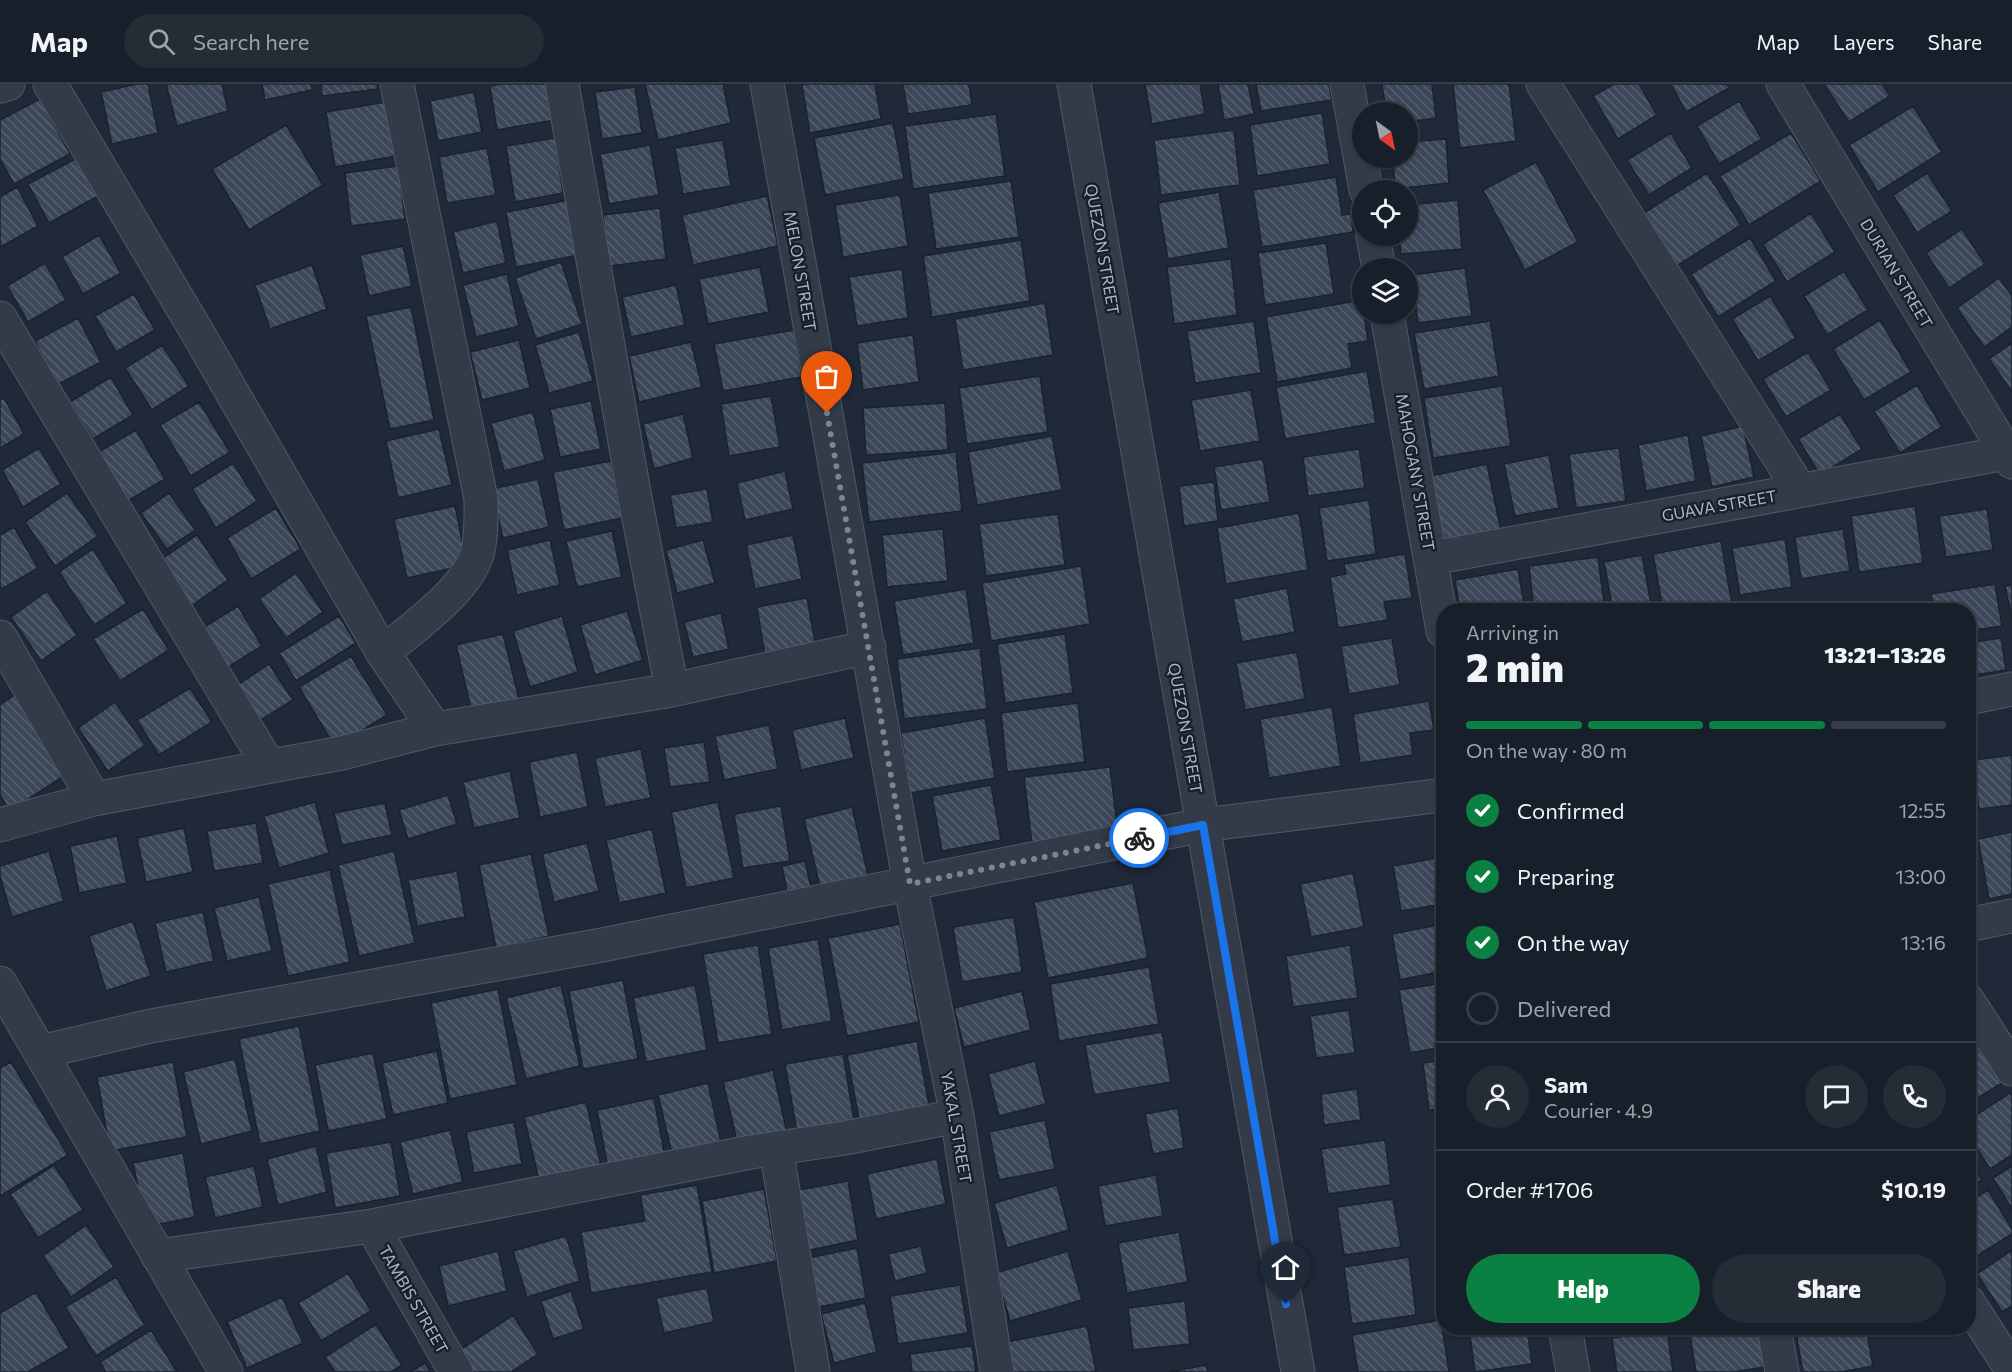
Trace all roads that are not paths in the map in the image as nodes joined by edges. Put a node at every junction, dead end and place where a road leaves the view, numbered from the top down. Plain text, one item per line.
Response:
1 (8, 84) edge
2 (50, 84) edge
3 (397, 84) edge
4 (562, 84) edge
5 (767, 84) edge
6 (1074, 84) edge
7 (1347, 84) edge
8 (1543, 84) edge
9 (1783, 84) edge
10 (0, 86) edge
11 (1364, 180) edge
12 (0, 318) edge
13 (1390, 324) edge
14 (2009, 458) edge
15 (1800, 490) junction
16 (1432, 558) junction
17 (1439, 603) edge
18 (0, 637) edge
19 (869, 647) junction
20 (383, 653) junction
21 (2012, 689) edge
22 (672, 690) junction
23 (1976, 696) edge
24 (435, 729) junction
25 (269, 766) junction
26 (1436, 796) edge
27 (94, 799) junction
28 (0, 825) edge
29 (1203, 825) junction
30 (910, 884) junction
31 (2012, 916) edge
32 (1976, 923) edge
33 (0, 983) edge
34 (1976, 1013) edge
35 (40, 1052) junction
36 (2012, 1069) edge
37 (957, 1116) junction
38 (776, 1148) junction
39 (372, 1226) junction
40 (158, 1256) junction
41 (1976, 1314) edge
42 (1566, 1335) edge
43 (1775, 1335) edge
44 (2012, 1370) edge
45 (226, 1372) edge
46 (456, 1372) edge
47 (813, 1372) edge
48 (997, 1372) edge
49 (1298, 1372) edge
50 (1573, 1372) edge
51 (1782, 1372) edge

1 - 10 street
2 - 20 street
3 - 20 street
4 - 22 street
5 - 19 street, MELON STREET
6 - 29 street, QUEZON STREET
7 - 11 street
8 - 15 street
9 - 14 street, DURIAN STREET
12 - 25 street
13 - 16 street, MAHOGANY STREET
14 - 15 street, GUAVA STREET
15 - 16 street, GUAVA STREET
16 - 17 street, MAHOGANY STREET
18 - 27 street
19 - 22 street
19 - 30 street, MELON STREET
20 - 24 street
21 - 23 street
22 - 24 street
24 - 25 street
25 - 27 street
26 - 29 street
27 - 28 street
29 - 30 street
29 - 49 street, QUEZON STREET
30 - 35 street
30 - 37 street, YAKAL STREET
31 - 32 street
33 - 35 street
34 - 36 street
35 - 40 street
37 - 38 street
37 - 48 street, YAKAL STREET
38 - 39 street
38 - 47 street
39 - 40 street
39 - 46 street, TAMBIS STREET
40 - 45 street
41 - 44 street
42 - 50 street
43 - 51 street

